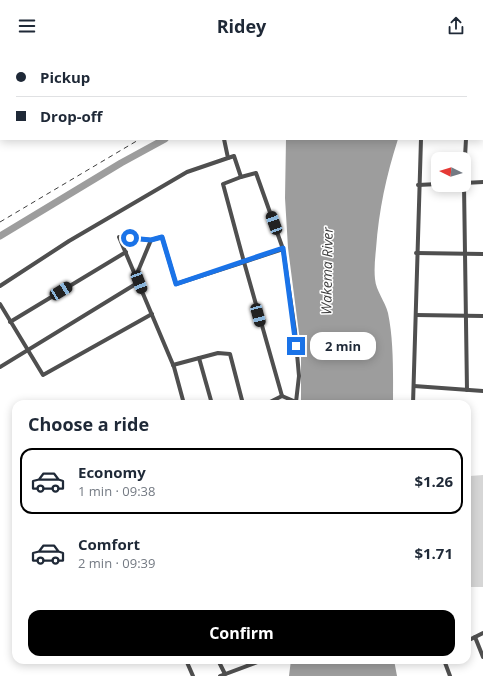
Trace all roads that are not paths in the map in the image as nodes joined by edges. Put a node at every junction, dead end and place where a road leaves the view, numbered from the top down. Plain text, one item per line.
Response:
1 (224, 140) edge
2 (421, 140) edge
3 (466, 140) edge
4 (465, 152) edge
5 (228, 158) junction
6 (241, 177) junction
7 (483, 182) edge
8 (471, 183) edge
9 (431, 184) edge
10 (418, 185) junction
11 (464, 192) edge
12 (151, 240) junction
13 (283, 248) junction
14 (126, 252) junction
15 (464, 252) junction
16 (416, 253) junction
17 (483, 254) edge
18 (244, 262) junction
19 (136, 276) junction
20 (139, 282) junction
21 (0, 286) edge
22 (0, 304) edge
23 (152, 314) junction
24 (416, 315) junction
25 (466, 316) junction
26 (483, 316) edge
27 (10, 322) junction
28 (27, 350) junction
29 (199, 358) junction
30 (173, 365) junction
31 (0, 366) edge
32 (414, 386) junction
33 (467, 390) junction
34 (483, 391) edge
35 (282, 396) junction
36 (183, 400) edge
37 (211, 400) edge
38 (242, 400) edge
39 (274, 400) edge
40 (291, 400) edge
41 (296, 400) edge
42 (413, 400) edge
43 (483, 633) edge
44 (475, 637) junction
45 (471, 639) edge
46 (483, 657) edge
47 (188, 664) edge
48 (220, 664) edge
49 (252, 664) edge
50 (446, 664) edge
51 (225, 674) junction
52 (193, 676) edge
53 (220, 676) edge
54 (450, 676) edge

1 - 5 street
2 - 10 street
3 - 4 street
5 - 6 street
5 - 21 street
6 - 13 street
6 - 18 street
7 - 8 street
9 - 10 street
10 - 16 street
11 - 15 street
12 - 14 street
12 - 18 street
12 - 19 street
13 - 18 street
13 - 41 street
14 - 19 street
14 - 27 street
15 - 16 street
15 - 17 street
15 - 25 street
16 - 24 street
18 - 35 street
19 - 20 street
20 - 23 street
20 - 28 street
22 - 27 street
23 - 28 street
23 - 30 street
24 - 25 street
24 - 32 street
25 - 26 street
25 - 33 street
27 - 28 street
28 - 31 street
29 - 30 street
29 - 37 street
29 - 38 street
30 - 36 street
32 - 33 street
32 - 42 street
33 - 34 street
35 - 39 street
35 - 40 street
43 - 44 street
44 - 45 street
44 - 46 street
47 - 52 street
48 - 51 street
49 - 51 street
50 - 54 street
51 - 53 street

